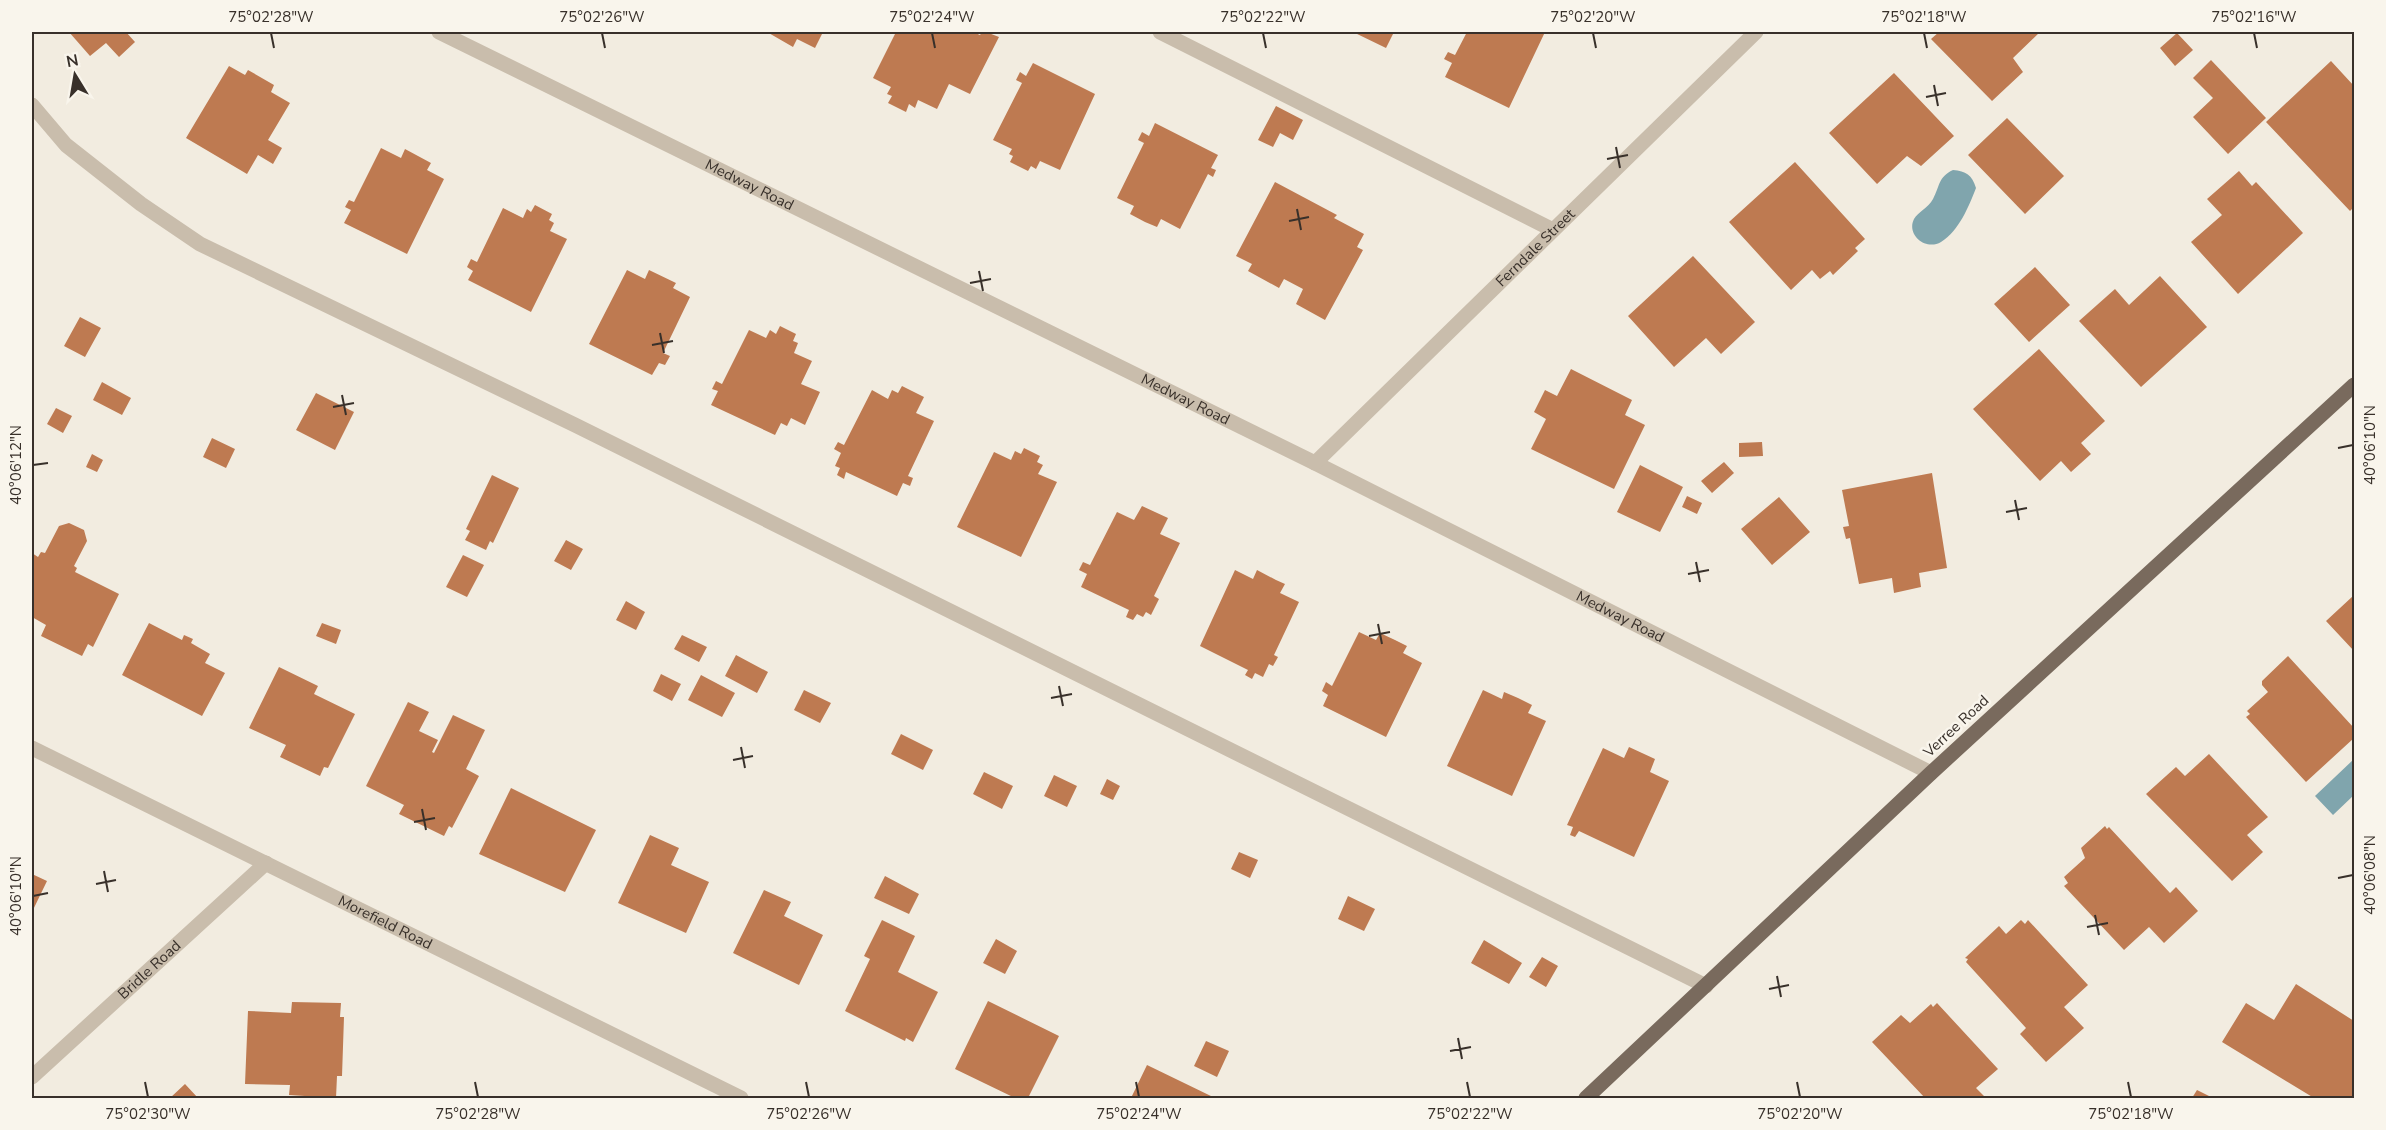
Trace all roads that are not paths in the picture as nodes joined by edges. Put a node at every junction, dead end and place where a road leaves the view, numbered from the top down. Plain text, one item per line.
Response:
1 (439, 32) edge
2 (1160, 32) edge
3 (1755, 32) edge
4 (32, 105) edge
5 (1553, 230) junction
6 (2355, 385) edge
7 (1315, 463) junction
8 (32, 748) edge
9 (1931, 773) junction
10 (266, 863) junction
11 (1706, 986) junction
12 (32, 1077) edge
13 (741, 1098) edge
14 (1586, 1098) edge

1 - 7 street, Medway Road
2 - 5 street
3 - 5 street, Ferndale Street
4 - 11 street
5 - 7 street, Ferndale Street
6 - 9 main road, Verree Road
7 - 9 street, Medway Road
8 - 10 street, Morefield Road
9 - 11 main road, Verree Road
10 - 12 street, Bridle Road
10 - 13 street, Morefield Road
11 - 14 main road, Verree Road

